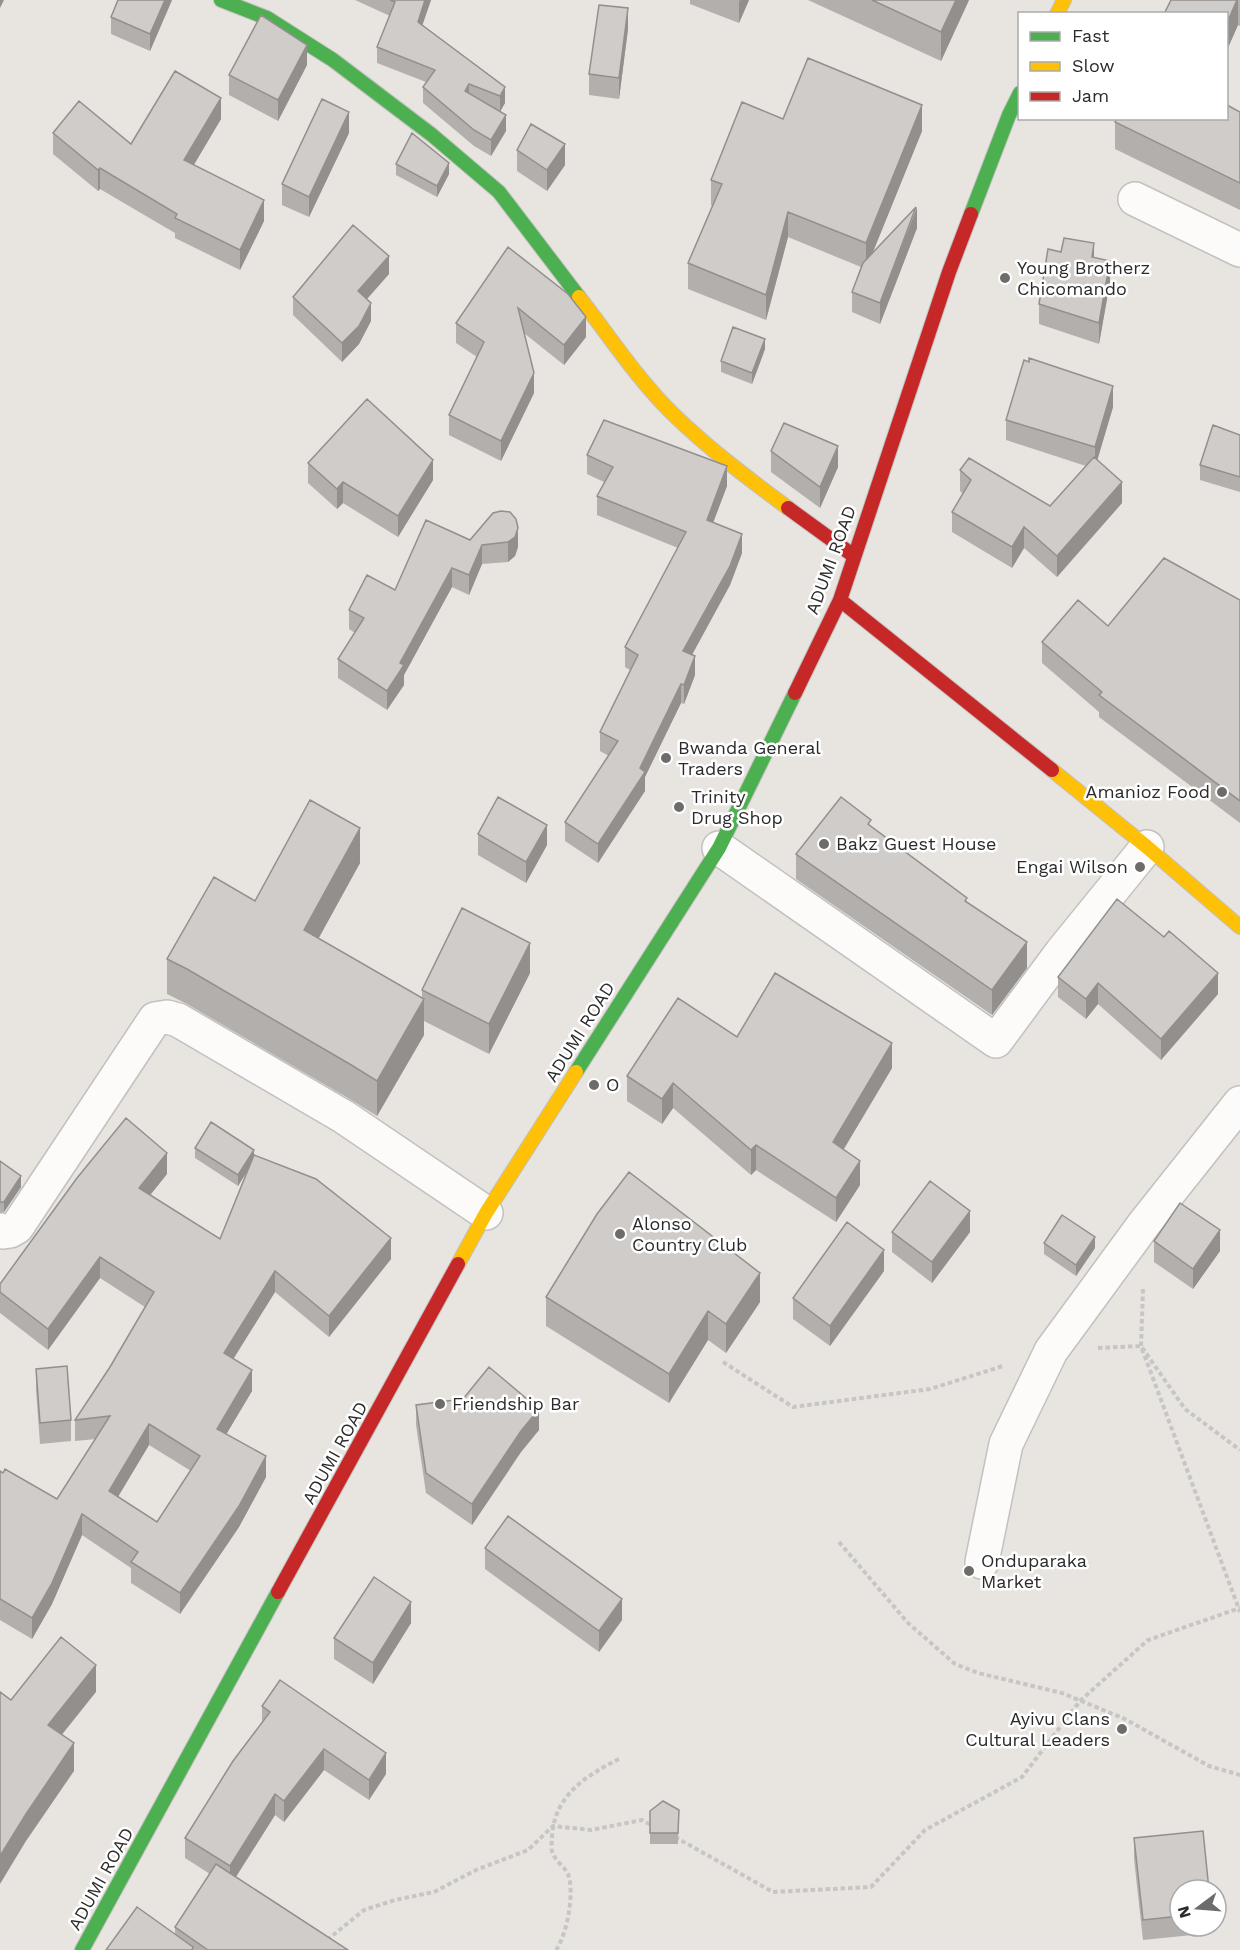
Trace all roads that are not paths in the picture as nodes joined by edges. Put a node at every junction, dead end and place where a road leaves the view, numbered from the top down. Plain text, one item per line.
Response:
1 (221, 0) edge
2 (265, 9) edge
3 (1018, 97) edge
4 (1135, 199) dead end
5 (1240, 250) edge
6 (854, 556) junction
7 (840, 600) junction
8 (1147, 847) junction
9 (719, 848) junction
10 (1240, 927) edge
11 (1240, 1103) edge
12 (486, 1213) junction
13 (0, 1230) edge
14 (982, 1562) dead end
15 (82, 1950) edge

1 - 2 main road
2 - 6 main road
3 - 6 main road, ADUMI ROAD
4 - 5 street
6 - 7 main road, ADUMI ROAD
7 - 8 main road
7 - 9 main road, ADUMI ROAD
8 - 9 street
8 - 10 main road
9 - 12 main road, ADUMI ROAD
11 - 14 street
12 - 13 street
12 - 15 main road, ADUMI ROAD

